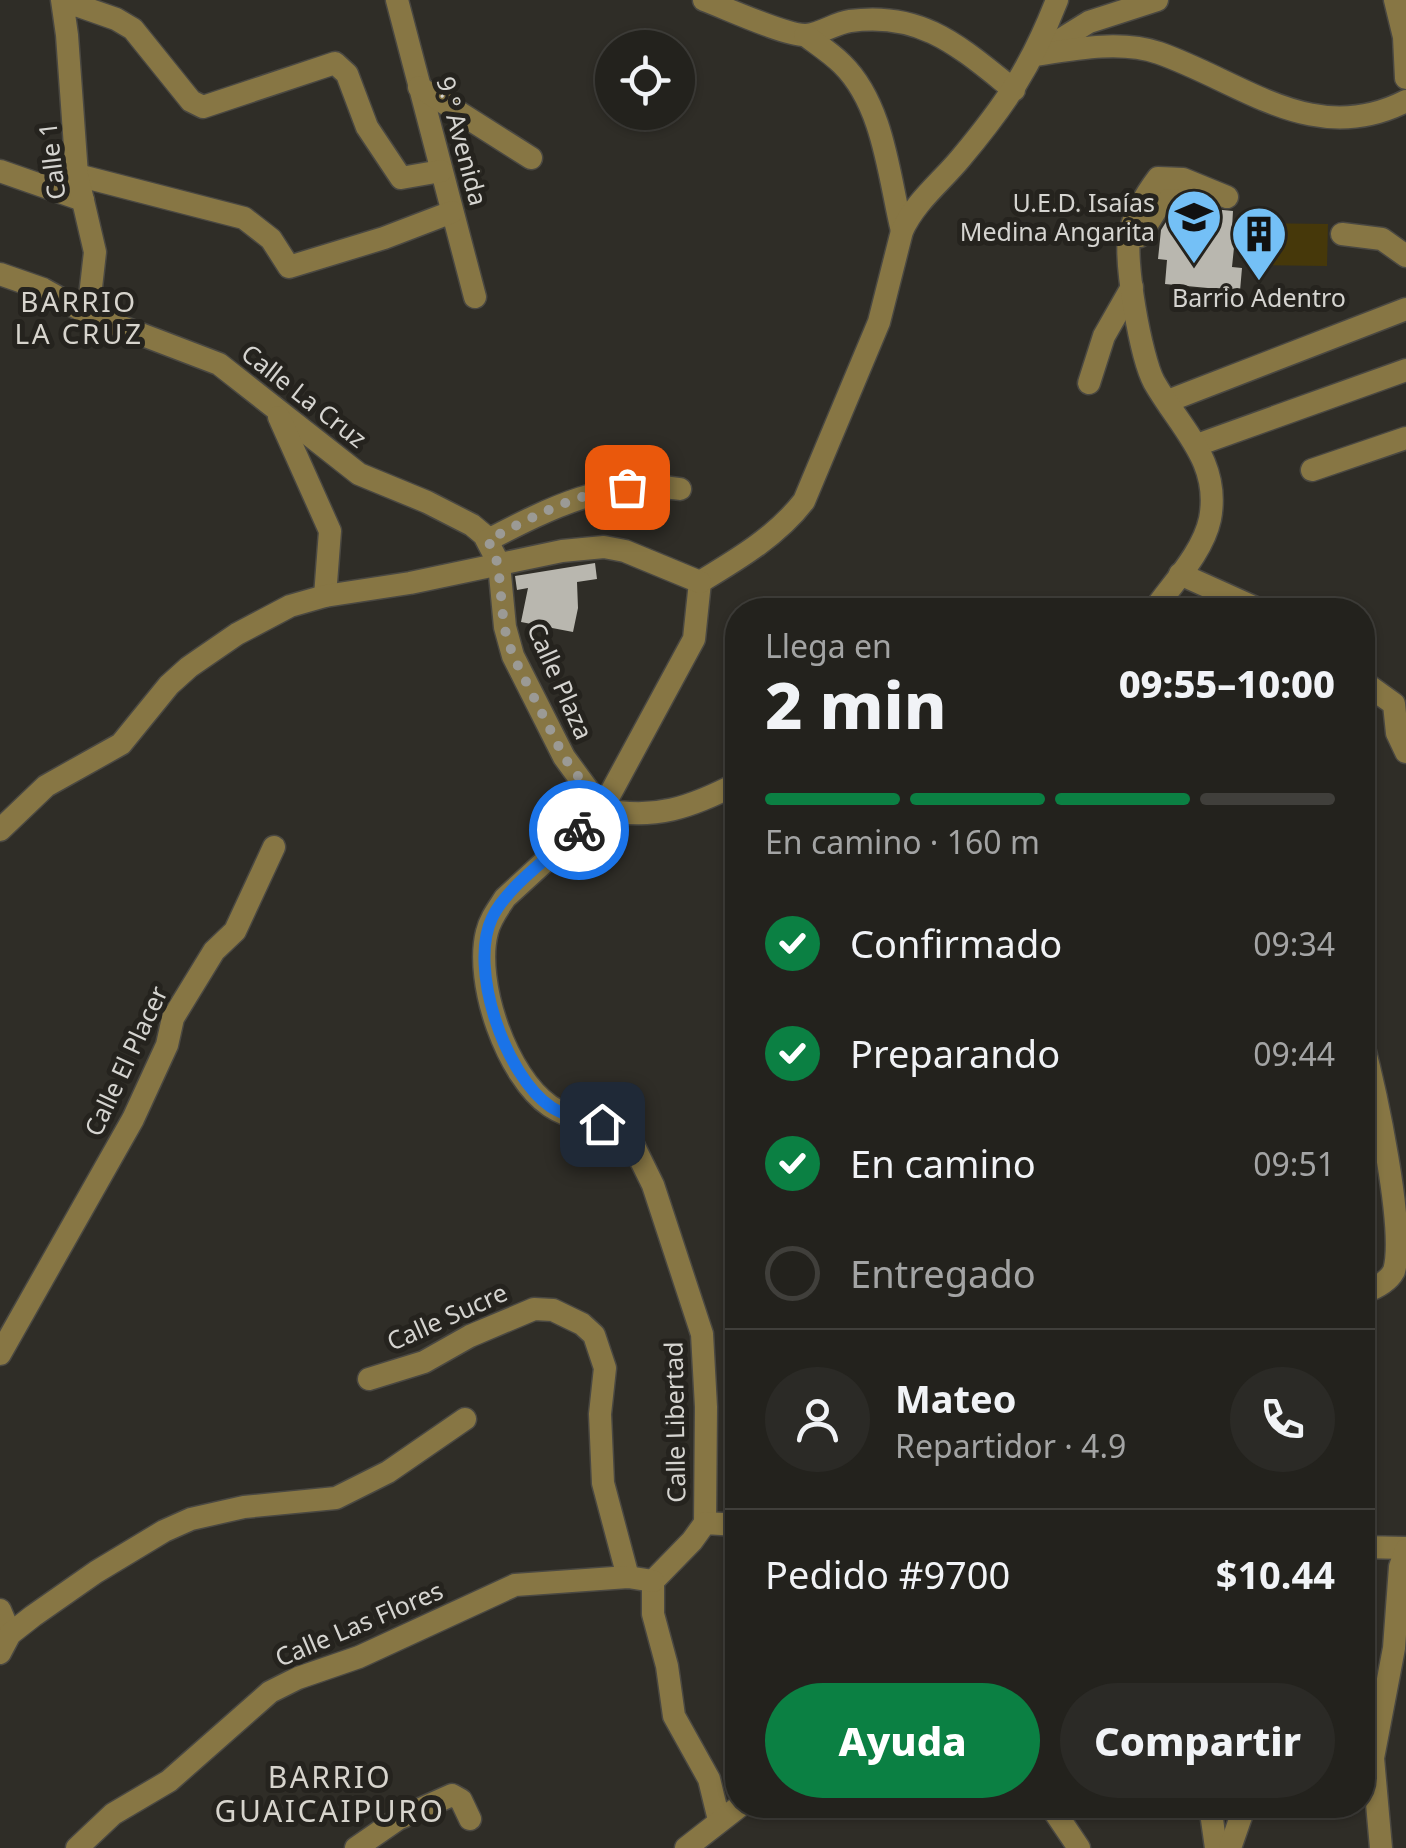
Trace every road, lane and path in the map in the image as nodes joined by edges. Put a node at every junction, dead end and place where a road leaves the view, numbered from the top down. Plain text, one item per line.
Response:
1 (62, 0) edge
2 (397, 0) edge
3 (704, 0) edge
4 (1058, 0) edge
5 (1157, 0) edge
6 (1395, 0) edge
7 (805, 35) junction
8 (1036, 55) junction
9 (1406, 78) edge
10 (419, 87) junction
11 (1014, 90) junction
12 (1406, 101) edge
13 (531, 158) dead end
14 (0, 171) edge
15 (441, 171) junction
16 (77, 175) junction
17 (84, 200) junction
18 (452, 212) junction
19 (902, 231) junction
20 (1342, 234) dead end
21 (1406, 256) edge
22 (1130, 271) junction
23 (0, 274) edge
24 (475, 297) dead end
25 (1406, 309) edge
26 (88, 314) junction
27 (1406, 370) edge
28 (1090, 383) dead end
29 (1168, 401) junction
30 (276, 410) junction
31 (1406, 438) edge
32 (1197, 445) junction
33 (1312, 470) dead end
34 (680, 489) dead end
35 (488, 540) junction
36 (498, 564) junction
37 (1180, 574) junction
38 (700, 582) junction
39 (325, 596) junction
40 (1163, 598) edge
41 (1233, 598) edge
42 (1375, 690) edge
43 (1406, 752) edge
44 (725, 789) edge
45 (602, 809) junction
46 (0, 830) edge
47 (274, 847) dead end
48 (1375, 1094) edge
49 (1375, 1287) edge
50 (0, 1354) edge
51 (369, 1380) dead end
52 (466, 1420) dead end
53 (705, 1523) junction
54 (725, 1524) edge
55 (1375, 1547) edge
56 (1406, 1549) edge
57 (628, 1577) junction
58 (652, 1581) junction
59 (0, 1610) edge
60 (5, 1644) edge
61 (1375, 1748) edge
62 (1375, 1780) edge
63 (725, 1816) edge
64 (1059, 1818) edge
65 (1212, 1818) edge
66 (1240, 1818) edge
67 (470, 1819) dead end
68 (720, 1820) junction
69 (77, 1848) edge
70 (356, 1848) edge
71 (686, 1848) edge
72 (1080, 1848) edge
73 (1216, 1848) edge
74 (1230, 1848) edge
75 (1381, 1848) edge

1 - 15 street
1 - 16 street, Calle 1
2 - 10 street, 9.° Avenida
3 - 7 street
4 - 8 street
5 - 8 street
6 - 9 street
7 - 11 street
7 - 19 street
8 - 11 street
8 - 12 street
10 - 13 street
10 - 15 street, 9.° Avenida
11 - 19 street
14 - 17 street
15 - 18 street, 9.° Avenida
16 - 17 street, Calle 1
16 - 18 street
17 - 26 street, Calle 1
18 - 24 street, 9.° Avenida
19 - 38 street
20 - 21 street
22 - 22 street
22 - 28 street
22 - 29 street
23 - 26 street, Calle La Cruz
25 - 29 street
26 - 30 street, Calle La Cruz
27 - 32 street
29 - 32 street
30 - 35 street, Calle La Cruz
30 - 39 street
31 - 33 street
32 - 37 street
34 - 35 street
35 - 36 street
36 - 38 street
36 - 39 street
36 - 45 street, Calle Plaza
37 - 40 street
37 - 41 street
38 - 45 street, Calle Libertad
39 - 46 street
42 - 43 street
44 - 45 street
45 - 53 street, Calle Libertad
47 - 50 street, Calle El Placer
48 - 49 street
51 - 57 street, Calle Sucre
52 - 60 street
53 - 54 street
53 - 58 street
55 - 56 street
56 - 61 street
57 - 58 street, Calle Las Flores
57 - 69 street, Calle Las Flores
58 - 68 street
59 - 60 street
62 - 75 street
63 - 68 street
64 - 72 street
65 - 73 street
66 - 74 street
67 - 70 street
68 - 71 street

